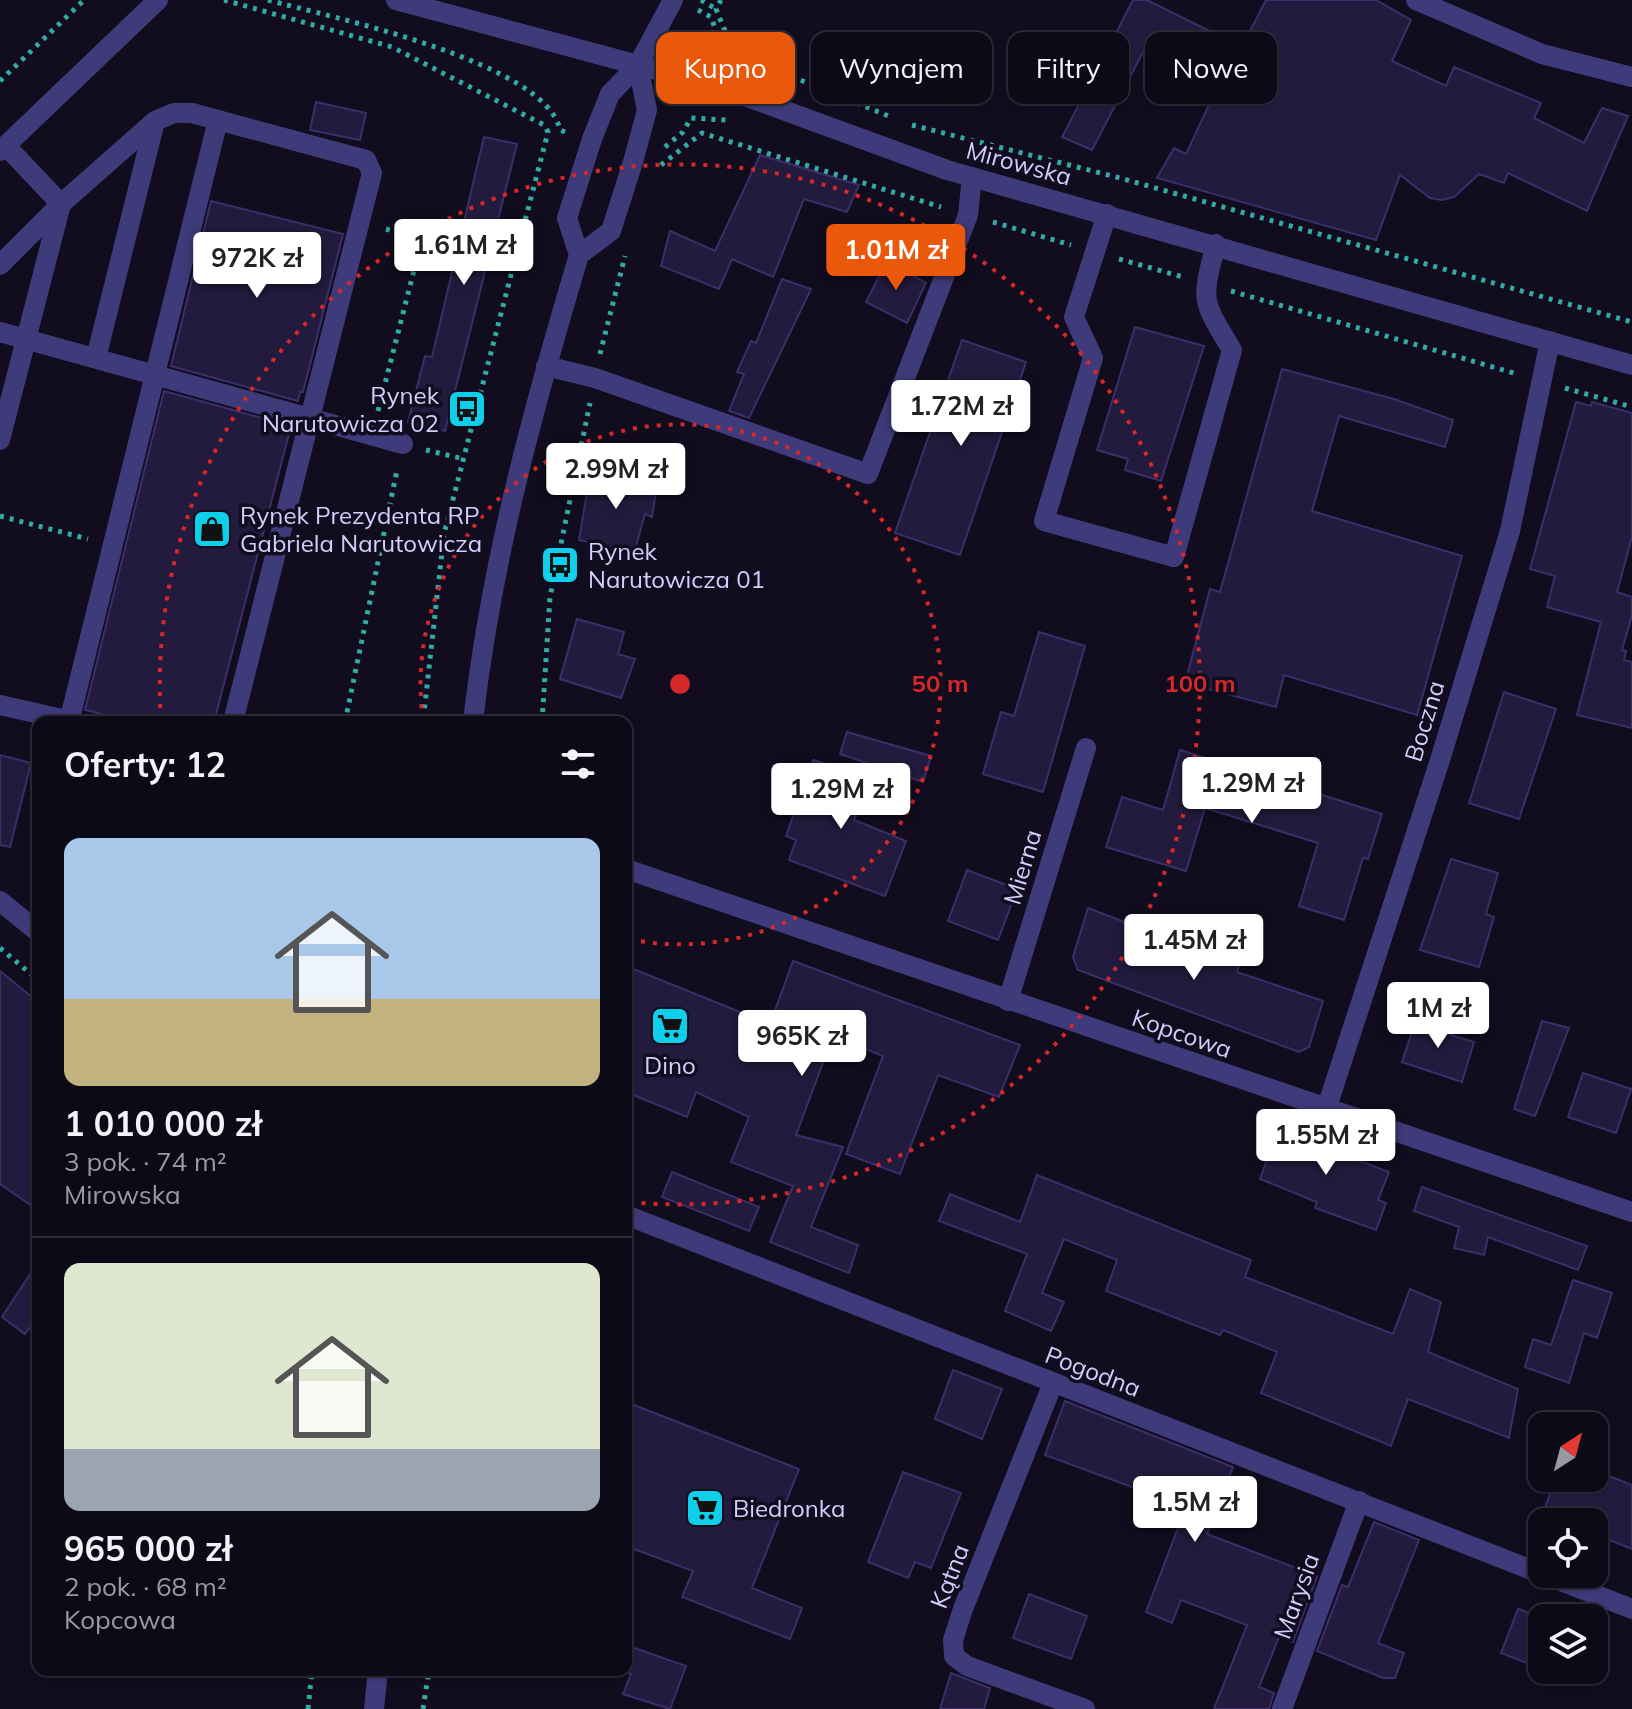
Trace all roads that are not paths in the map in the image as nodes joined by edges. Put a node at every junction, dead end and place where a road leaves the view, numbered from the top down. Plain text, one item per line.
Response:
1 (158, 0) edge
2 (1416, 0) edge
3 (404, 2) edge
4 (680, 3) edge
5 (638, 65) junction
6 (1632, 77) edge
7 (218, 120) junction
8 (155, 121) junction
9 (3, 148) edge
10 (972, 177) junction
11 (61, 204) junction
12 (1107, 214) junction
13 (1216, 244) junction
14 (579, 255) junction
15 (0, 265) edge
16 (0, 332) edge
17 (26, 339) junction
18 (1550, 341) junction
19 (96, 358) junction
20 (1632, 365) edge
21 (546, 366) junction
22 (154, 375) junction
23 (310, 418) junction
24 (0, 440) edge
25 (403, 444) road end
26 (0, 705) edge
27 (49, 716) edge
28 (72, 716) edge
29 (235, 716) edge
30 (474, 716) edge
31 (1086, 748) dead end
32 (632, 871) edge
33 (0, 901) edge
34 (32, 927) edge
35 (1008, 1001) junction
36 (1326, 1110) junction
37 (1632, 1212) edge
38 (632, 1217) edge
39 (1053, 1383) junction
40 (1359, 1501) junction
41 (1528, 1568) edge
42 (1578, 1588) edge
43 (1632, 1609) edge
44 (377, 1676) edge
45 (374, 1709) edge
46 (1085, 1709) edge
47 (1282, 1709) edge

1 - 9 street
2 - 6 street
3 - 5 street, Mirowska
4 - 5 street
5 - 10 street, Mirowska
5 - 14 street
5 - 14 street
7 - 8 street
7 - 22 street
7 - 23 street
8 - 11 street
8 - 19 street
9 - 11 street
10 - 12 street, Mirowska
10 - 21 street
11 - 15 street
11 - 17 street
12 - 13 street, Mirowska
12 - 13 street
13 - 18 street, Mirowska
14 - 21 street
16 - 17 street
17 - 19 street
17 - 24 street
18 - 20 street, Mirowska
18 - 36 street, Boczna
19 - 22 street
21 - 30 street
22 - 23 street
22 - 28 street
23 - 25 street
23 - 29 street
26 - 27 street
31 - 35 street, Mierna
32 - 35 street, Kopcowa
33 - 34 street
35 - 36 street, Kopcowa
36 - 37 street, Kopcowa
38 - 39 street, Pogodna
39 - 40 street, Pogodna
39 - 46 street, Kątna
40 - 41 street, Pogodna
40 - 47 street, Marysia
42 - 43 street, Pogodna
44 - 45 street

